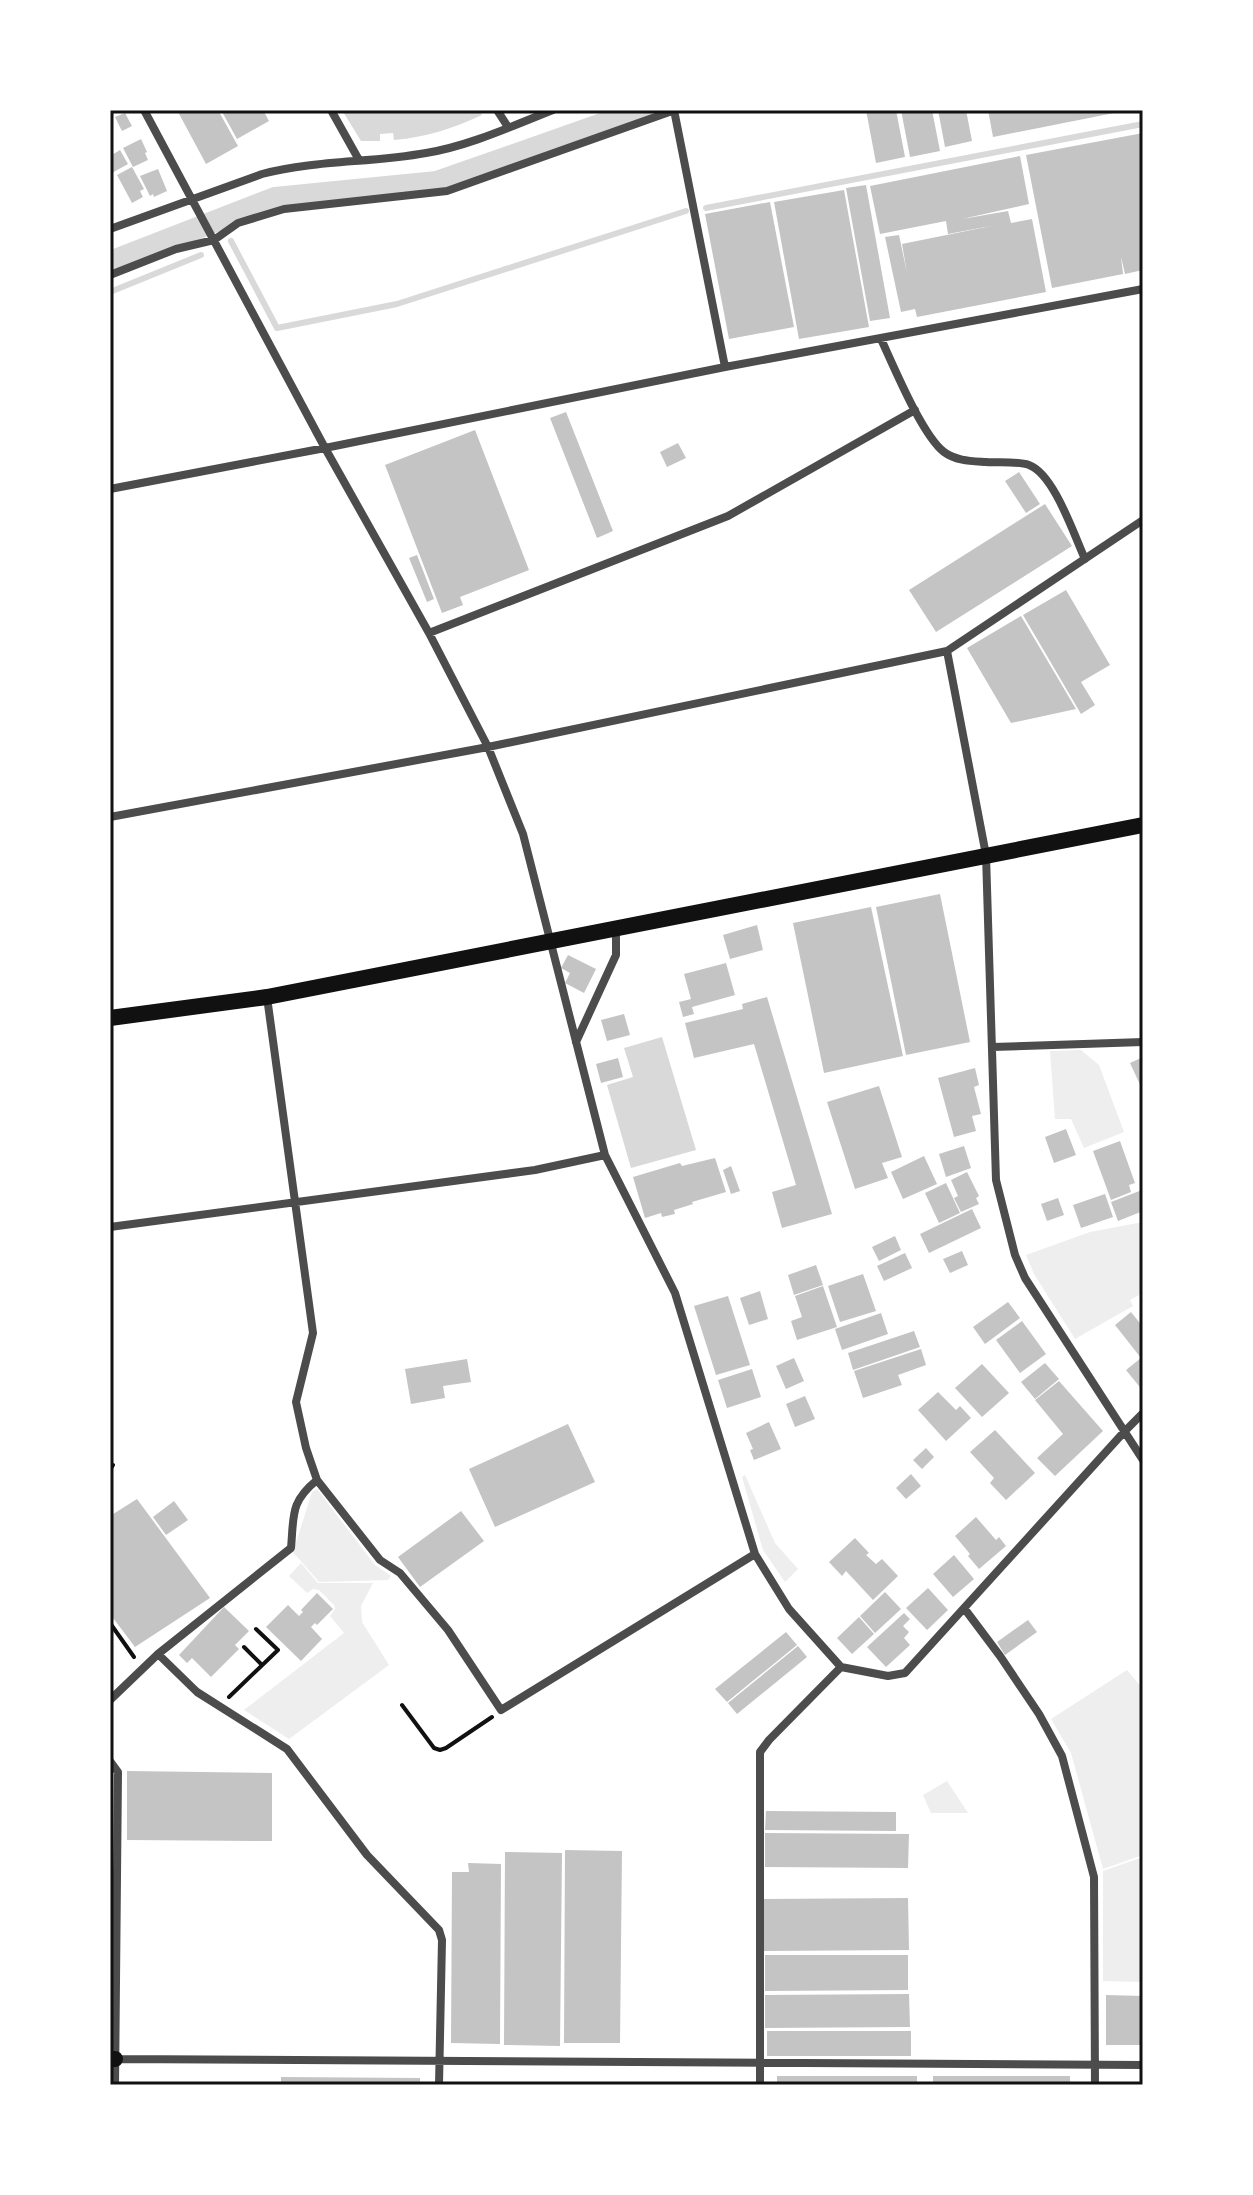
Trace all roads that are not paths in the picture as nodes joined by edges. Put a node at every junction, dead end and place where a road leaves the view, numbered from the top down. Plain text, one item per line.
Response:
1 (144, 110) edge
2 (331, 110) edge
3 (497, 110) edge
4 (553, 110) edge
5 (675, 110) edge
6 (508, 127) junction
7 (359, 160) junction
8 (191, 199) junction
9 (110, 229) edge
10 (212, 236) junction
11 (110, 275) edge
12 (1143, 289) edge
13 (881, 339) junction
14 (725, 367) junction
15 (915, 410) junction
16 (325, 448) junction
17 (110, 489) edge
18 (1143, 520) edge
19 (1085, 559) junction
20 (429, 633) junction
21 (947, 651) junction
22 (488, 747) junction
23 (110, 817) edge
24 (1143, 825) edge
25 (986, 855) junction
26 (616, 928) junction
27 (549, 940) junction
28 (267, 997) junction
29 (110, 1018) edge
30 (576, 1042) junction
31 (1143, 1042) edge
32 (992, 1047) junction
33 (605, 1155) junction
34 (295, 1201) junction
35 (110, 1227) edge
36 (1143, 1413) edge
37 (1124, 1432) junction
38 (1143, 1460) edge
39 (317, 1480) junction
40 (755, 1554) junction
41 (964, 1608) junction
42 (158, 1654) junction
43 (841, 1667) junction
44 (110, 1700) edge
45 (110, 1761) edge
46 (113, 2059) edge
47 (440, 2061) junction
48 (760, 2061) junction
49 (1095, 2065) junction
50 (1143, 2065) edge
51 (115, 2085) edge
52 (439, 2085) edge
53 (760, 2085) edge
54 (1095, 2085) edge

1 - 8 street
2 - 7 street
3 - 6 street
4 - 6 street
5 - 10 street
5 - 14 street
6 - 7 street
7 - 8 street
8 - 9 street
8 - 10 street
10 - 11 street
10 - 16 street
12 - 13 street
13 - 14 street
13 - 15 street
14 - 16 street
15 - 19 street
15 - 20 street
16 - 17 street
16 - 20 street
18 - 19 street
19 - 21 street
20 - 22 street
21 - 22 street
21 - 25 street
22 - 23 street
22 - 27 street
24 - 25 main road
25 - 26 main road
25 - 32 street
26 - 27 main road
26 - 30 street
27 - 28 main road
27 - 30 street
28 - 29 main road
28 - 34 street
30 - 33 street
31 - 32 street
32 - 37 street
33 - 34 street
33 - 40 street
34 - 35 street
34 - 39 street
36 - 37 street
37 - 38 street
37 - 41 street
39 - 40 street
39 - 42 street
40 - 43 street
41 - 43 street
41 - 49 street
42 - 44 street
42 - 47 street
43 - 48 street
45 - 46 street
46 - 47 street
46 - 51 street
47 - 48 street
47 - 52 street
48 - 49 street
48 - 53 street
49 - 50 street
49 - 54 street

